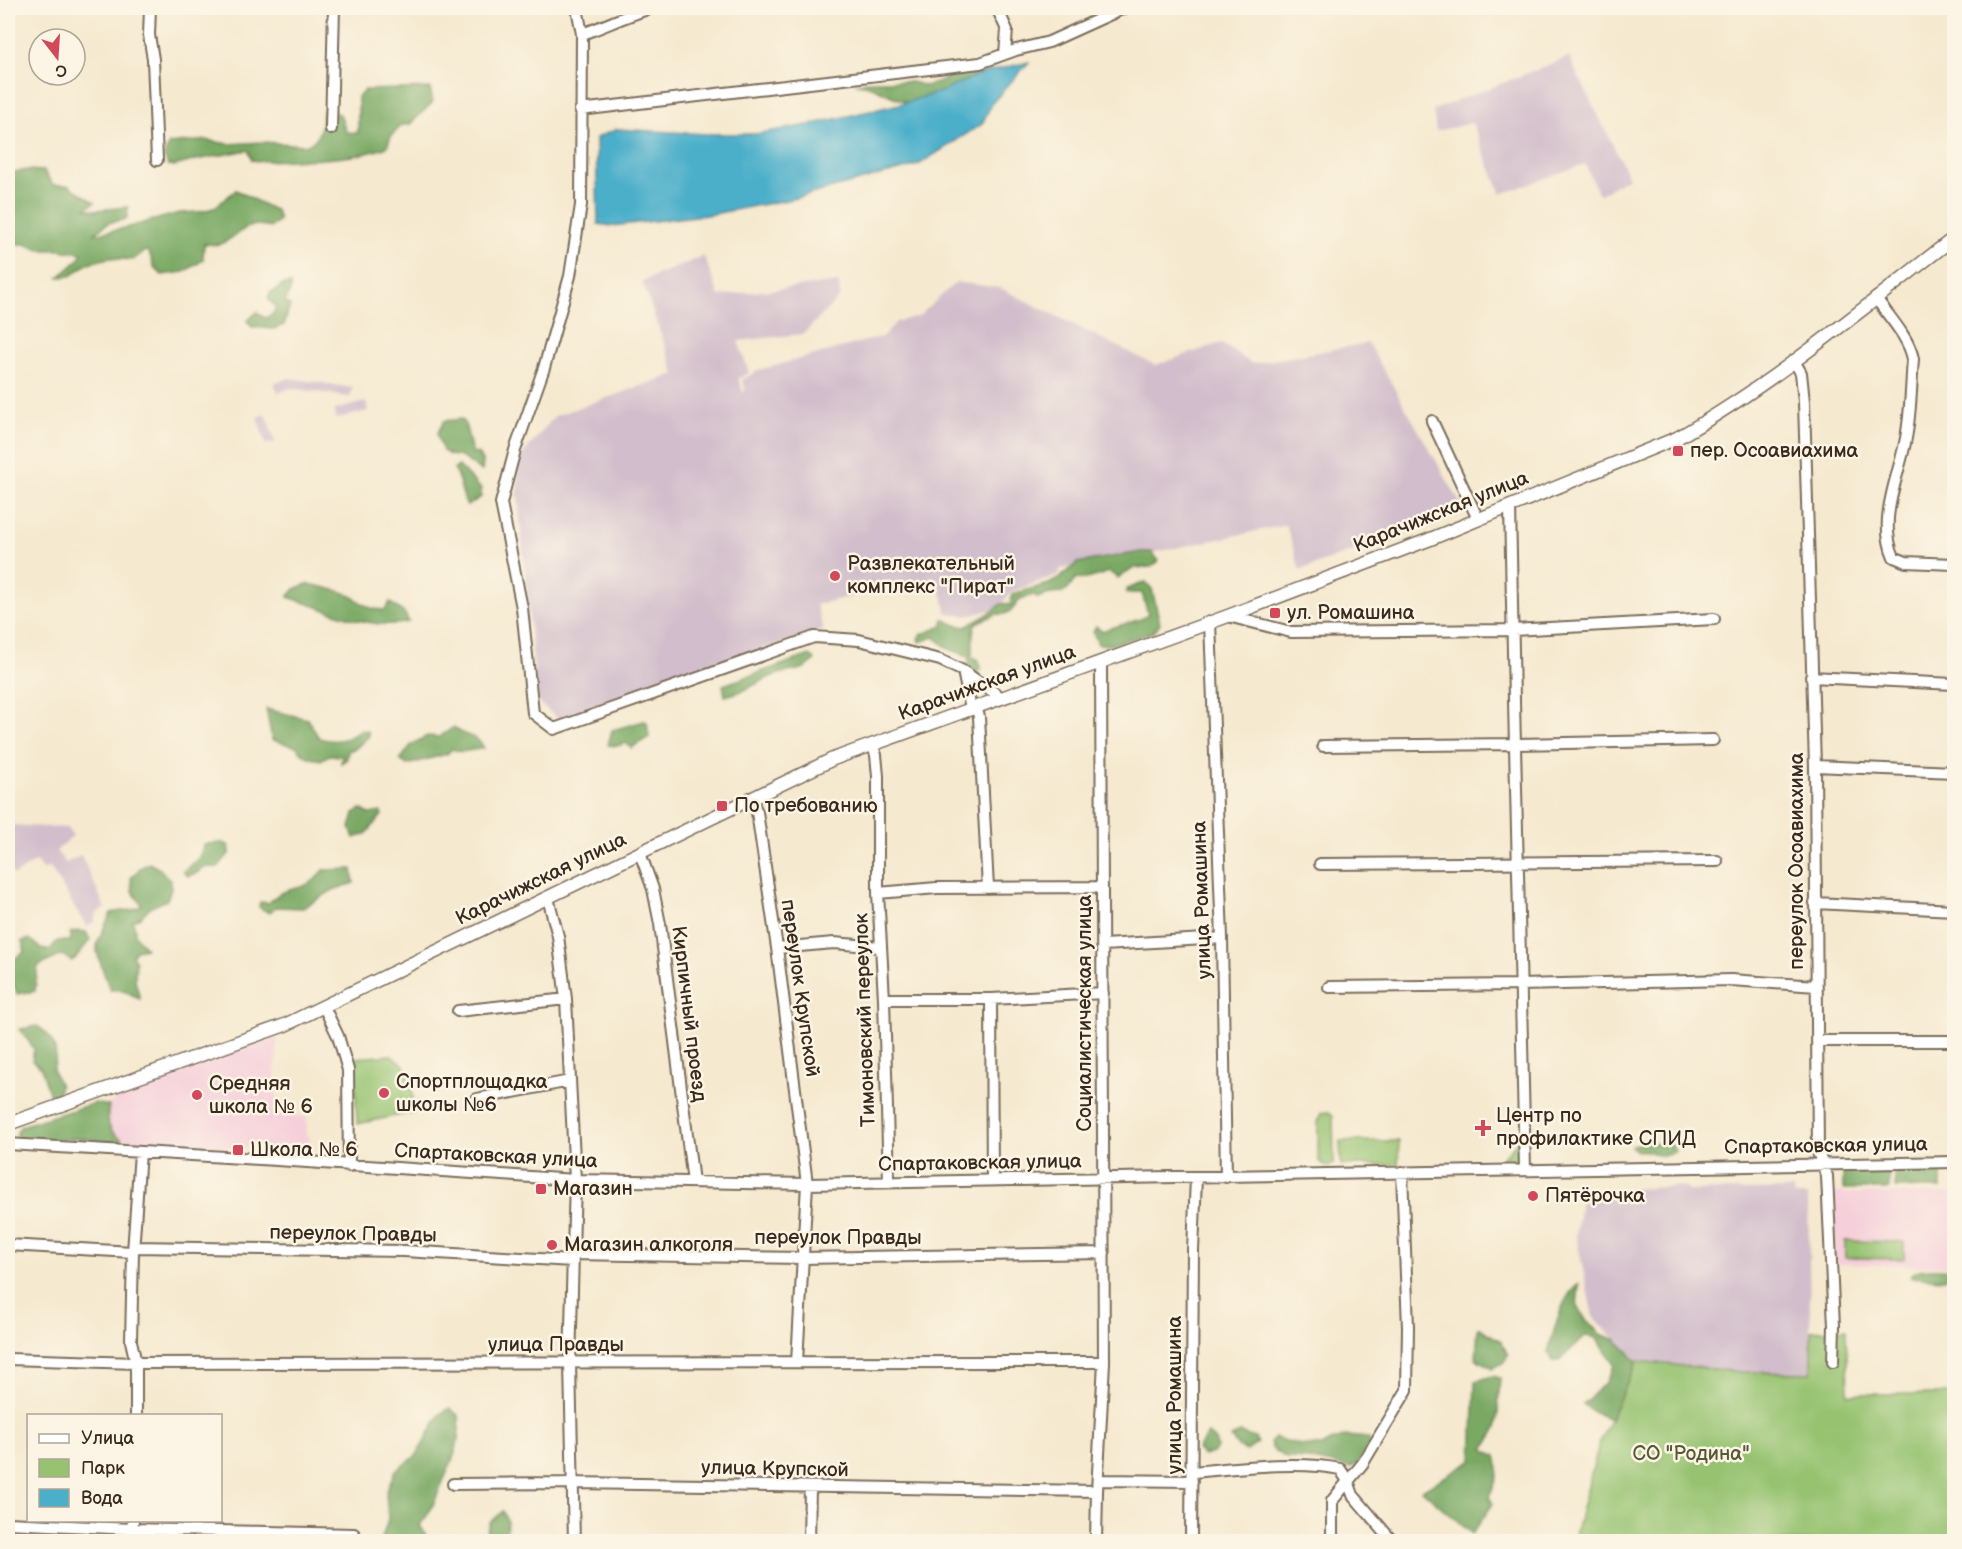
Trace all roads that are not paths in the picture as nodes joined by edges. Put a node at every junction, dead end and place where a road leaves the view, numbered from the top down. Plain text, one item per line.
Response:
1 (150, 8) edge
2 (334, 8) edge
3 (577, 8) edge
4 (651, 8) edge
5 (997, 8) edge
6 (1124, 8) edge
7 (582, 34) junction
8 (1005, 54) junction
9 (580, 110) junction
10 (331, 129) dead end
11 (157, 160) dead end
12 (1954, 238) edge
13 (1876, 298) junction
14 (1794, 361) junction
15 (1432, 421) dead end
16 (1510, 506) junction
17 (1478, 519) junction
18 (1954, 564) edge
19 (1228, 616) junction
20 (1714, 619) dead end
21 (1210, 622) junction
22 (1513, 630) junction
23 (1101, 663) junction
24 (963, 671) junction
25 (1811, 677) junction
26 (1954, 684) edge
27 (1002, 698) junction
28 (973, 708) junction
29 (1713, 740) dead end
30 (1515, 744) junction
31 (872, 745) junction
32 (1323, 746) dead end
33 (1815, 766) junction
34 (1954, 772) edge
35 (750, 798) junction
36 (640, 853) junction
37 (1717, 861) dead end
38 (1516, 862) junction
39 (1320, 864) dead end
40 (1102, 887) junction
41 (988, 888) junction
42 (878, 893) junction
43 (548, 898) junction
44 (1815, 903) junction
45 (1954, 910) edge
46 (1222, 938) junction
47 (1104, 945) junction
48 (880, 947) junction
49 (777, 948) junction
50 (1519, 985) junction
51 (1816, 986) junction
52 (1329, 987) dead end
53 (1103, 993) junction
54 (566, 999) junction
55 (884, 999) junction
56 (991, 999) junction
57 (324, 1007) junction
58 (458, 1011) dead end
59 (1817, 1041) junction
60 (1954, 1041) edge
61 (570, 1081) junction
62 (477, 1099) dead end
63 (8, 1124) edge
64 (8, 1144) edge
65 (140, 1152) junction
66 (1954, 1162) edge
67 (1822, 1165) junction
68 (349, 1166) junction
69 (1525, 1169) junction
70 (1402, 1172) junction
71 (1196, 1177) junction
72 (1226, 1177) junction
73 (1104, 1179) junction
74 (575, 1180) junction
75 (992, 1180) junction
76 (693, 1182) junction
77 (889, 1182) junction
78 (807, 1184) junction
79 (8, 1245) edge
80 (134, 1250) junction
81 (1104, 1253) junction
82 (572, 1257) junction
83 (802, 1258) junction
84 (8, 1359) edge
85 (797, 1362) junction
86 (1104, 1362) junction
87 (1833, 1362) dead end
88 (136, 1364) junction
89 (570, 1364) junction
90 (136, 1414) edge
91 (1192, 1476) junction
92 (1348, 1481) junction
93 (574, 1483) junction
94 (453, 1484) dead end
95 (1098, 1486) junction
96 (810, 1487) junction
97 (8, 1523) edge
98 (132, 1525) edge
99 (354, 1534) dead end
100 (131, 1542) edge
101 (574, 1542) edge
102 (809, 1542) edge
103 (1096, 1542) edge
104 (1191, 1542) edge
105 (1332, 1542) edge
106 (1393, 1542) edge

1 - 11 street
2 - 10 street
3 - 7 street
4 - 7 street
5 - 8 street
6 - 8 street
7 - 9 street
8 - 9 street
9 - 24 street
12 - 13 main road, Карачижская улица
13 - 14 main road, Карачижская улица
13 - 18 street
14 - 16 main road, Карачижская улица
14 - 25 street, переулок Осоавиахима
15 - 17 street
16 - 17 main road, Карачижская улица
16 - 22 street
17 - 19 main road, Карачижская улица
19 - 21 main road, Карачижская улица
19 - 22 street
20 - 22 street
21 - 23 main road, Карачижская улица
21 - 46 street, улица Ромашина
22 - 30 street
23 - 27 main road, Карачижская улица
23 - 40 street, Социалистическая улица
24 - 27 street
24 - 28 street
25 - 26 street
25 - 33 street, переулок Осоавиахима
27 - 28 main road, Карачижская улица
28 - 31 main road, Карачижская улица
28 - 41 street
29 - 30 street
30 - 32 street
30 - 38 street
31 - 35 main road, Карачижская улица
31 - 42 street, Тимоновский переулок
33 - 34 street
33 - 44 street, переулок Осоавиахима
35 - 36 main road, Карачижская улица
35 - 49 street, переулок Крупской
36 - 43 main road, Карачижская улица
36 - 76 street, Кирпичный проезд
37 - 38 street
38 - 39 street
38 - 50 street
40 - 41 street, Тимоновский переулок
40 - 47 street, Социалистическая улица
41 - 42 street, Тимоновский переулок
42 - 48 street, Тимоновский переулок
43 - 54 street
43 - 57 main road, Карачижская улица
44 - 45 street
44 - 51 street, переулок Осоавиахима
46 - 47 street
46 - 72 street, улица Ромашина
47 - 53 street, Социалистическая улица
48 - 49 street
48 - 55 street, Тимоновский переулок
49 - 78 street, переулок Крупской
50 - 51 street
50 - 52 street
50 - 69 street
51 - 59 street, переулок Осоавиахима
53 - 56 street
53 - 73 street, Социалистическая улица
54 - 58 street
54 - 61 street
55 - 56 street
55 - 77 street, Тимоновский переулок
56 - 75 street
57 - 63 main road, Карачижская улица
57 - 68 street
59 - 60 street
59 - 67 street, переулок Осоавиахима
61 - 62 street
61 - 74 street
64 - 65 street, Спартаковская улица
65 - 68 street, Спартаковская улица
65 - 80 street
66 - 67 street, Спартаковская улица
67 - 69 street, Спартаковская улица
67 - 87 street, переулок Осоавиахима
68 - 74 street, Спартаковская улица
69 - 70 street, Спартаковская улица
70 - 72 street, Спартаковская улица
70 - 92 street
71 - 72 street, Спартаковская улица
71 - 73 street, Спартаковская улица
71 - 91 street, улица Ромашина
73 - 75 street, Спартаковская улица
73 - 81 street, Социалистическая улица
74 - 76 street, Спартаковская улица
74 - 82 street
75 - 77 street, Спартаковская улица
76 - 78 street, Спартаковская улица
77 - 78 street, Спартаковская улица
78 - 83 street, переулок Крупской
79 - 80 street, переулок Правды
80 - 82 street, переулок Правды
80 - 88 street
81 - 83 street, переулок Правды
81 - 86 street, Социалистическая улица
82 - 83 street, переулок Правды
82 - 89 street
83 - 85 street, переулок Крупской
84 - 88 street, улица Правды
85 - 86 street, улица Правды
85 - 89 street, улица Правды
86 - 95 street, Социалистическая улица
88 - 89 street, улица Правды
88 - 90 street
89 - 93 street
91 - 92 street, улица Крупской
91 - 95 street, улица Крупской
91 - 104 street, улица Ромашина
92 - 105 street
92 - 106 street
93 - 94 street, улица Крупской
93 - 96 street, улица Крупской
93 - 101 street
95 - 96 street, улица Крупской
95 - 103 street, Социалистическая улица
96 - 102 street
97 - 98 street
98 - 99 street
98 - 100 street

